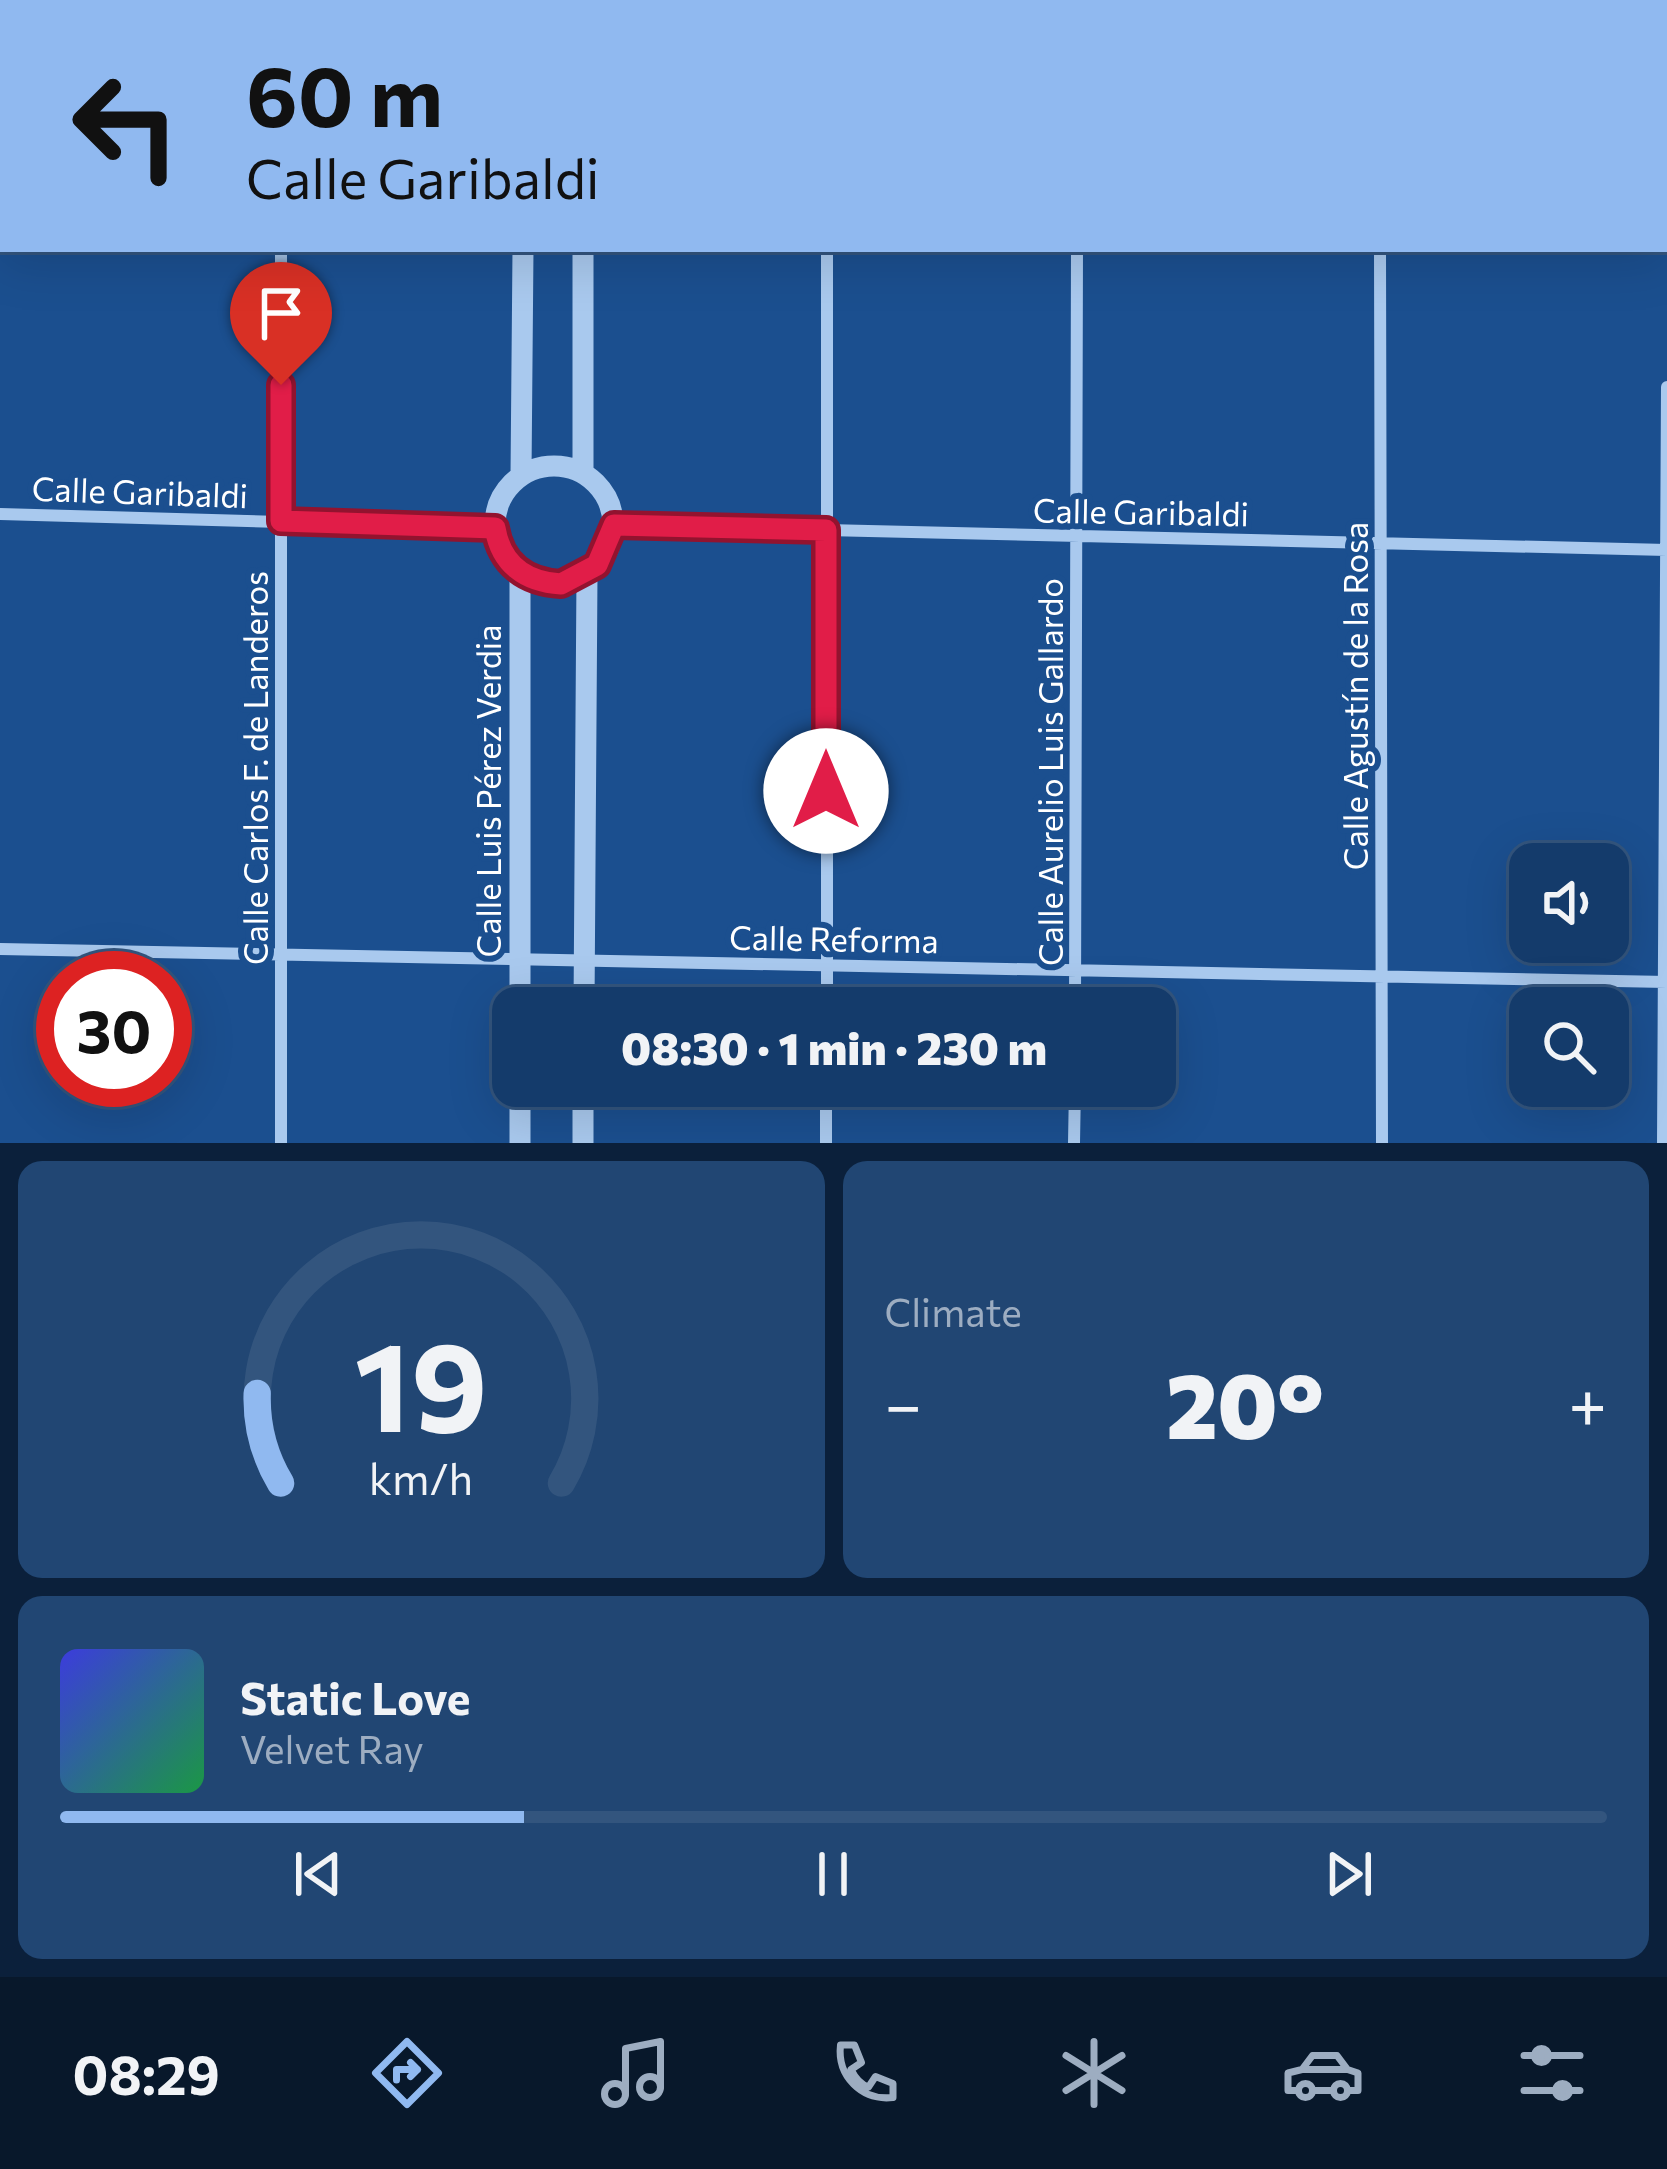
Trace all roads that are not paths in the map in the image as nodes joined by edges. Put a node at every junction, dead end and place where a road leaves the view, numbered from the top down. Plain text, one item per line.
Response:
1 (281, 252) edge
2 (523, 252) edge
3 (583, 252) edge
4 (827, 252) edge
5 (1077, 252) edge
6 (1380, 252) edge
7 (1667, 387) edge
8 (583, 472) junction
9 (521, 476) junction
10 (0, 514) edge
11 (281, 521) junction
12 (614, 525) junction
13 (495, 528) junction
14 (826, 530) junction
15 (1076, 536) junction
16 (1381, 543) junction
17 (1667, 550) edge
18 (520, 573) junction
19 (587, 574) junction
20 (0, 949) edge
21 (281, 955) junction
22 (520, 959) junction
23 (584, 960) junction
24 (826, 965) junction
25 (1075, 970) junction
26 (1382, 976) junction
27 (1666, 982) edge
28 (520, 987) edge
29 (584, 987) edge
30 (826, 987) edge
31 (1075, 987) edge
32 (520, 1107) edge
33 (583, 1107) edge
34 (826, 1107) edge
35 (1075, 1107) edge
36 (281, 1143) edge
37 (520, 1143) edge
38 (583, 1143) edge
39 (826, 1143) edge
40 (1075, 1143) edge
41 (1382, 1143) edge
42 (1663, 1143) edge

1 - 11 street, Calle Carlos F. de Landeros
2 - 9 street
3 - 8 street
4 - 14 street
5 - 15 street, Calle Aurelio Luis Gallardo
6 - 16 street, Calle Agustín de la Rosa
7 - 17 street
8 - 9 street
8 - 12 street
9 - 13 street
10 - 11 street, Calle Garibaldi
11 - 13 street, Calle Garibaldi
11 - 21 street, Calle Carlos F. de Landeros
12 - 14 street, Calle Garibaldi
12 - 19 street
13 - 18 street
14 - 15 street, Calle Garibaldi
14 - 24 street
15 - 16 street, Calle Garibaldi
15 - 25 street, Calle Aurelio Luis Gallardo
16 - 17 street, Calle Garibaldi
16 - 26 street, Calle Agustín de la Rosa
17 - 27 street
18 - 19 street
18 - 22 street, Calle Luis Pérez Verdia
19 - 23 street
20 - 21 street, Calle Reforma
21 - 22 street, Calle Reforma
21 - 36 street, Calle Carlos F. de Landeros
22 - 23 street, Calle Reforma
22 - 28 street, Calle Luis Pérez Verdia
23 - 24 street, Calle Reforma
23 - 29 street
24 - 25 street, Calle Reforma
24 - 30 street
25 - 26 street, Calle Reforma
25 - 31 street, Calle Aurelio Luis Gallardo
26 - 27 street, Calle Reforma
26 - 41 street, Calle Agustín de la Rosa
27 - 42 street
32 - 37 street
33 - 38 street
34 - 39 street
35 - 40 street

